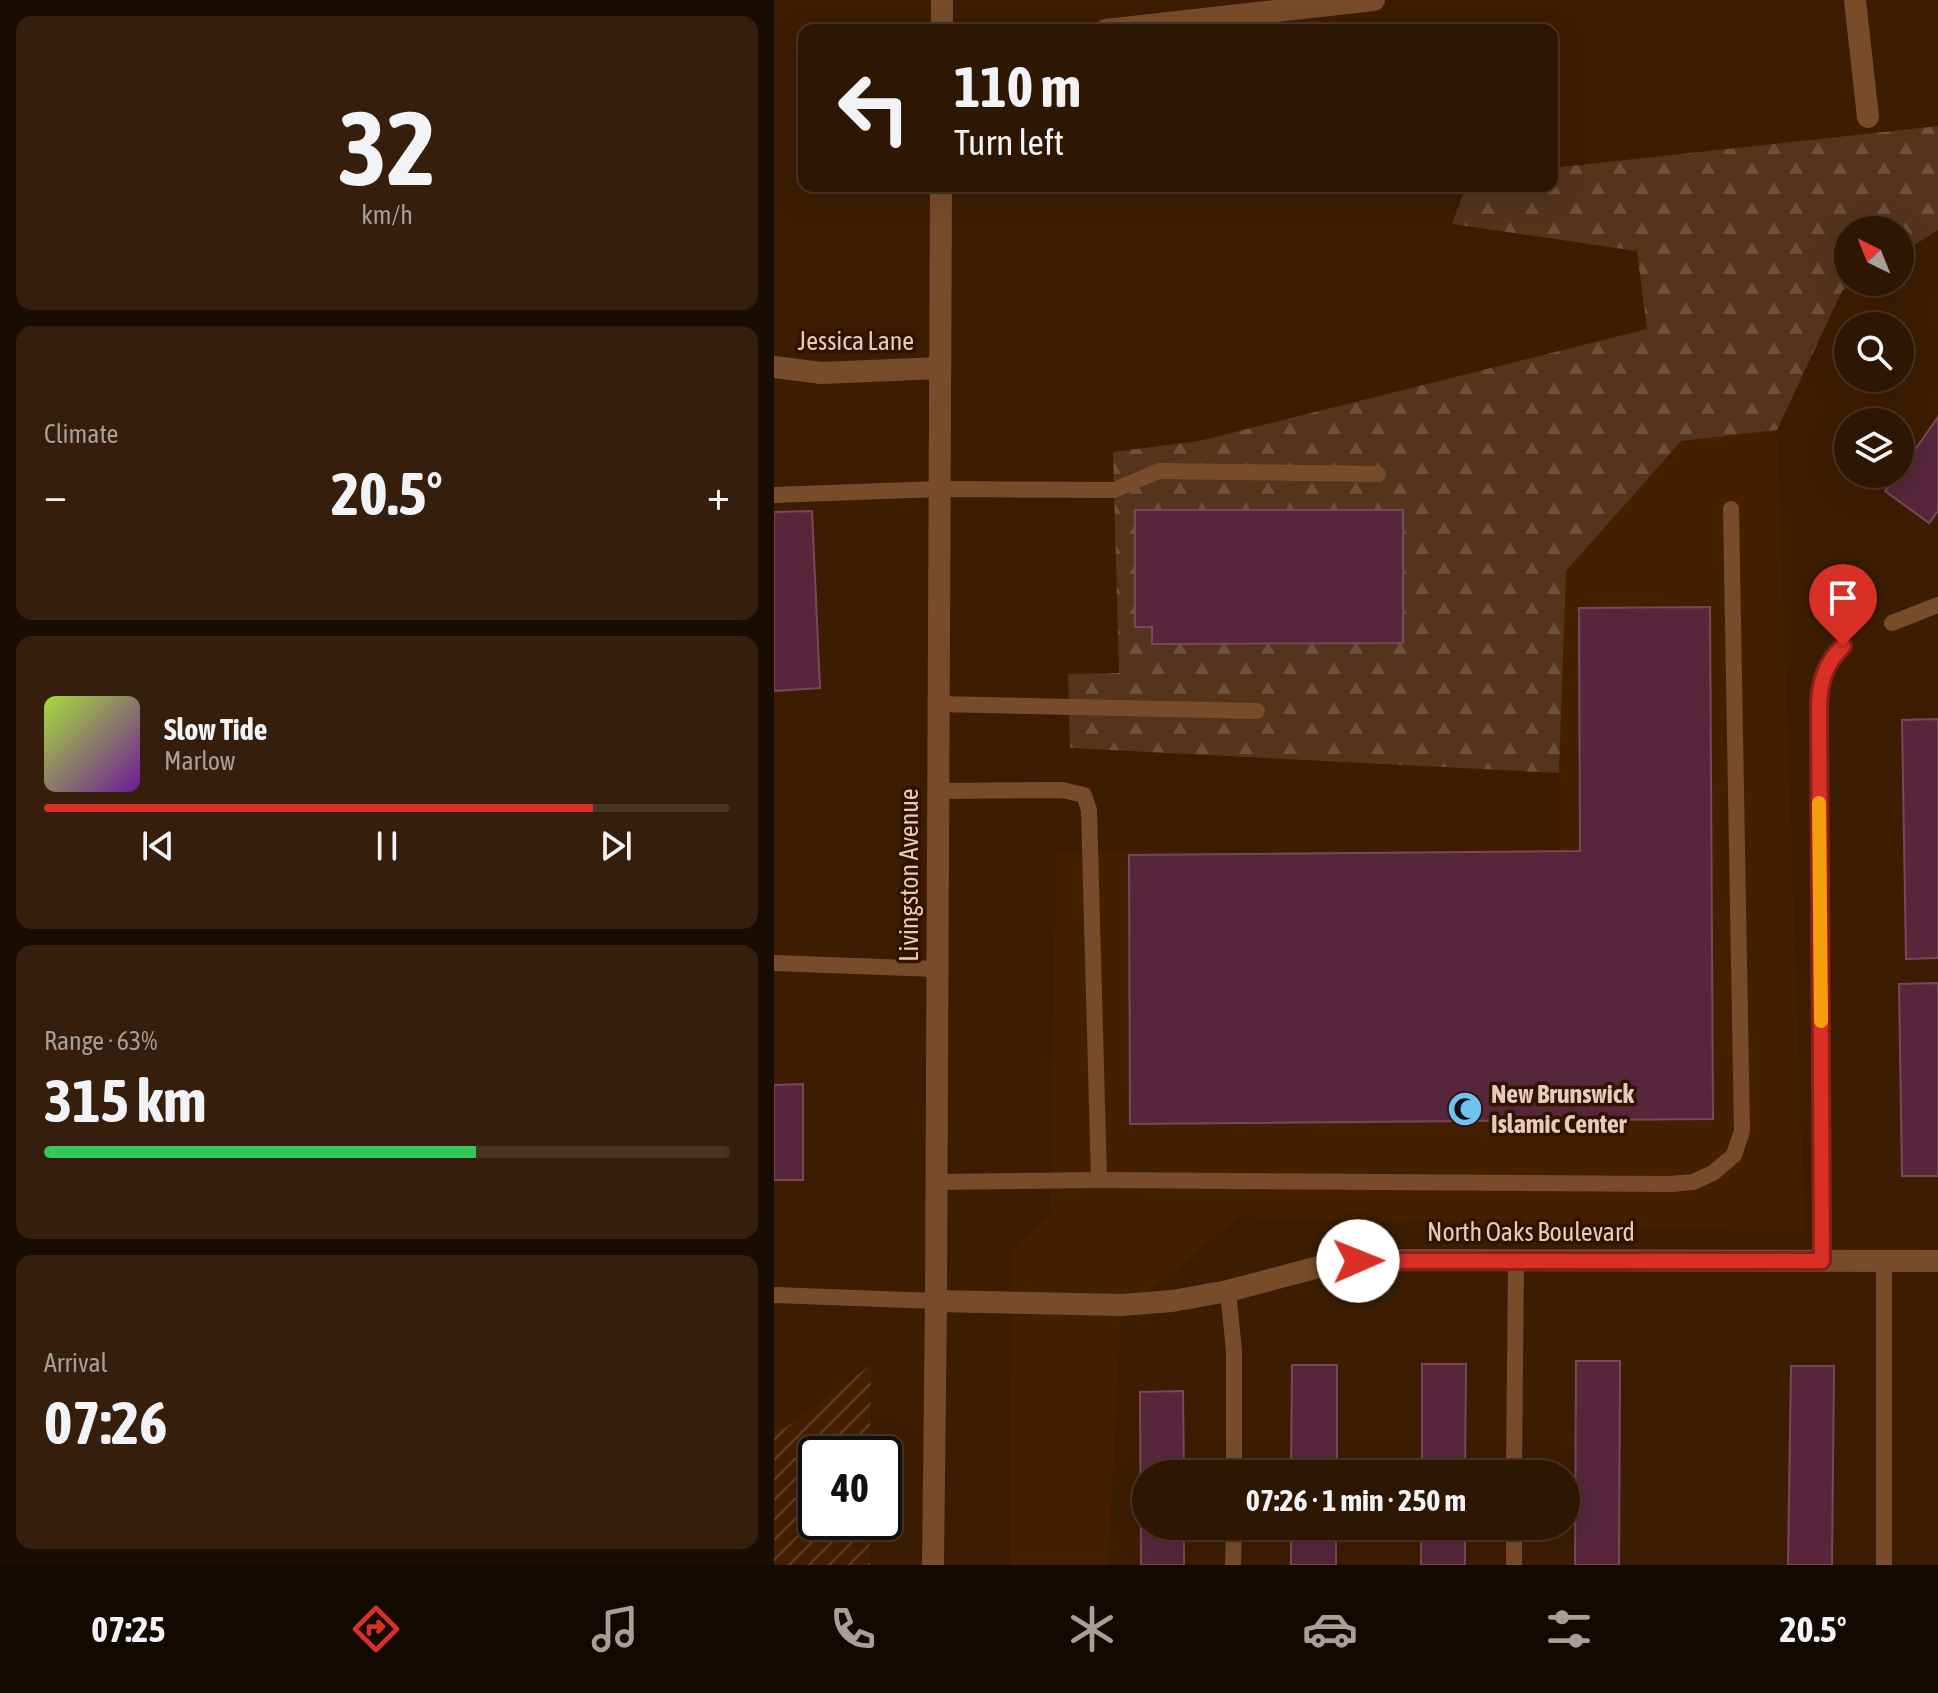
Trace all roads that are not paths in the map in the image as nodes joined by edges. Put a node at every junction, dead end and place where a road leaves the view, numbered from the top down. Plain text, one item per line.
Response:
1 (942, 0) edge
2 (1365, 0) edge
3 (1374, 0) edge
4 (1855, 0) edge
5 (942, 24) edge
6 (1158, 24) edge
7 (1868, 117) dead end
8 (941, 192) edge
9 (774, 367) edge
10 (940, 368) junction
11 (1378, 474) dead end
12 (939, 489) junction
13 (774, 495) edge
14 (1731, 509) dead end
15 (1938, 605) edge
16 (1892, 623) dead end
17 (1843, 646) dead end
18 (938, 704) junction
19 (1257, 711) dead end
20 (938, 791) junction
21 (774, 963) edge
22 (937, 969) junction
23 (1099, 1180) junction
24 (936, 1182) junction
25 (1516, 1260) junction
26 (1822, 1261) junction
27 (1884, 1261) junction
28 (1938, 1261) edge
29 (1228, 1291) junction
30 (774, 1295) edge
31 (936, 1301) junction
32 (1234, 1460) edge
33 (1514, 1460) edge
34 (1234, 1540) edge
35 (1514, 1540) edge
36 (933, 1565) edge
37 (1233, 1565) edge
38 (1514, 1565) edge
39 (1884, 1565) edge

1 - 5 street
2 - 3 street
2 - 6 street
4 - 7 street
8 - 10 street, Livingston Avenue
9 - 10 street, Jessica Lane
10 - 12 street, Livingston Avenue
11 - 12 lane
12 - 13 lane
12 - 18 street, Livingston Avenue
14 - 23 lane
15 - 16 lane
17 - 26 lane
18 - 19 lane
18 - 20 street, Livingston Avenue
20 - 22 street, Livingston Avenue
20 - 23 lane
21 - 22 lane
22 - 24 street, Livingston Avenue
23 - 24 lane
24 - 31 street, Livingston Avenue
25 - 26 street, North Oaks Boulevard
25 - 29 street, North Oaks Boulevard
25 - 33 lane
26 - 27 street, North Oaks Boulevard
27 - 28 street, North Oaks Boulevard
27 - 39 lane
29 - 31 street, North Oaks Boulevard
29 - 32 lane
30 - 31 lane
31 - 36 street, Livingston Avenue
34 - 37 lane
35 - 38 lane

